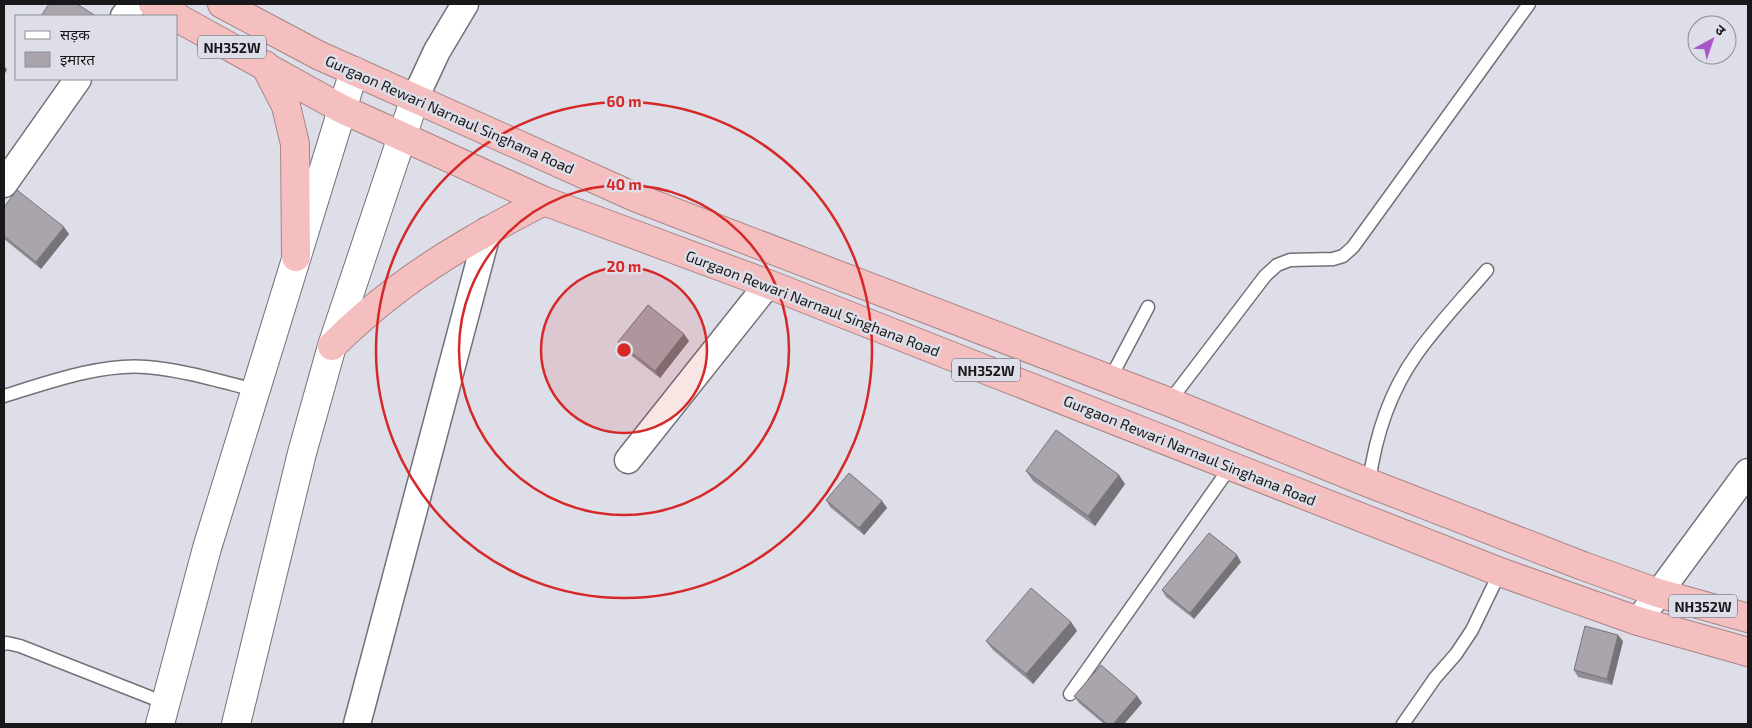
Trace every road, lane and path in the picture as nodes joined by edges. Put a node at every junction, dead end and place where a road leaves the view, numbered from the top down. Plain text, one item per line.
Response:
1 (134, 4) edge
2 (153, 4) edge
3 (222, 4) edge
4 (465, 4) edge
5 (1530, 4) edge
6 (125, 15) edge
7 (174, 15) edge
8 (178, 17) edge
9 (265, 65) junction
10 (354, 71) junction
11 (77, 80) edge
12 (415, 98) junction
13 (342, 109) junction
14 (401, 136) junction
15 (4, 184) edge
16 (544, 200) junction
17 (488, 230) junction
18 (296, 257) junction
19 (1487, 270) dead end
20 (768, 284) junction
21 (1148, 307) dead end
22 (332, 346) junction
23 (1106, 378) junction
24 (255, 390) junction
25 (4, 396) edge
26 (1169, 402) junction
27 (1087, 409) junction
28 (628, 460) dead end
29 (1231, 466) junction
30 (1748, 472) edge
31 (1369, 483) junction
32 (1500, 572) junction
33 (1658, 593) junction
34 (1748, 618) edge
35 (1638, 621) junction
36 (4, 644) edge
37 (1748, 652) edge
38 (1070, 694) dead end
39 (163, 714) edge
40 (236, 724) edge
41 (357, 724) edge
42 (1403, 724) edge

1 - 6 street
2 - 7 highway, Gurgaon Rewari Narnaul Singhana Road / NH352W
3 - 10 highway, Gurgaon Rewari Narnaul Singhana Road / NH352W
4 - 12 street
5 - 26 lane
8 - 9 highway, Gurgaon Rewari Narnaul Singhana Road / NH352W
9 - 13 highway, Gurgaon Rewari Narnaul Singhana Road / NH352W
9 - 18 highway
10 - 12 highway, Gurgaon Rewari Narnaul Singhana Road / NH352W
10 - 13 street
11 - 15 street
12 - 14 street
12 - 23 highway, Gurgaon Rewari Narnaul Singhana Road / NH352W
13 - 14 highway, Gurgaon Rewari Narnaul Singhana Road / NH352W
13 - 18 street
14 - 16 highway, Gurgaon Rewari Narnaul Singhana Road / NH352W
14 - 22 street
16 - 17 highway
16 - 20 highway, Gurgaon Rewari Narnaul Singhana Road / NH352W
17 - 22 highway
17 - 41 street
18 - 24 street
19 - 31 lane
20 - 27 highway, Gurgaon Rewari Narnaul Singhana Road / NH352W
20 - 28 street
21 - 23 lane
22 - 40 street
23 - 26 highway, Gurgaon Rewari Narnaul Singhana Road / NH352W
23 - 27 highway
24 - 25 lane
24 - 39 street
26 - 31 highway, Gurgaon Rewari Narnaul Singhana Road / NH352W
27 - 29 highway, Gurgaon Rewari Narnaul Singhana Road / NH352W
29 - 32 highway, Gurgaon Rewari Narnaul Singhana Road / NH352W
29 - 38 lane
30 - 33 street
31 - 33 highway, Gurgaon Rewari Narnaul Singhana Road / NH352W
32 - 35 highway, Gurgaon Rewari Narnaul Singhana Road / NH352W
32 - 42 lane
33 - 34 highway, Gurgaon Rewari Narnaul Singhana Road / NH352W
33 - 35 street
35 - 37 highway, Gurgaon Rewari Narnaul Singhana Road / NH352W
36 - 39 lane

